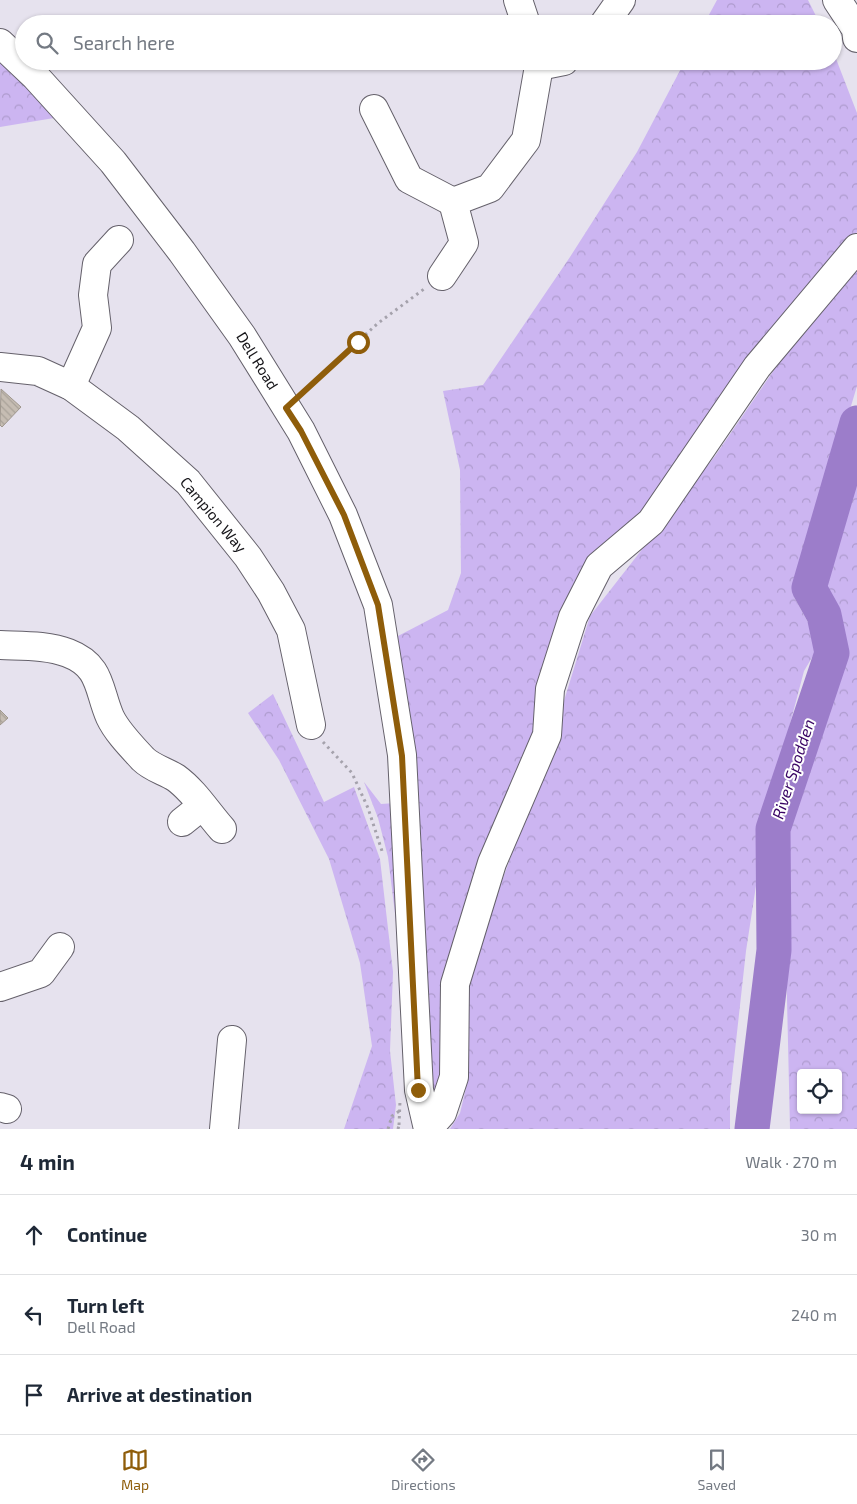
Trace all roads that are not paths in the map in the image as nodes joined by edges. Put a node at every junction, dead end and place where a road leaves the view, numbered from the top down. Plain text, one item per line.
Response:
1 (518, 0) edge
2 (621, 0) edge
3 (837, 0) edge
4 (523, 15) edge
5 (610, 15) edge
6 (857, 38) edge
7 (0, 43) edge
8 (15, 57) edge
9 (29, 70) edge
10 (545, 70) edge
11 (374, 109) dead end
12 (453, 202) junction
13 (119, 240) dead end
14 (857, 248) edge
15 (442, 276) road end
16 (0, 367) edge
17 (71, 386) junction
18 (0, 645) edge
19 (311, 726) road end
20 (222, 829) dead end
21 (60, 947) dead end
22 (0, 987) edge
23 (232, 1040) dead end
24 (224, 1129) edge
25 (428, 1129) edge

1 - 4 street
2 - 5 street
3 - 6 street
7 - 8 street, Dell Road
9 - 25 street, Dell Road
10 - 12 street
11 - 12 street
12 - 15 street
13 - 17 street
14 - 25 street
16 - 17 street, Campion Way
17 - 19 street, Campion Way
18 - 20 street
21 - 22 street
23 - 24 street

